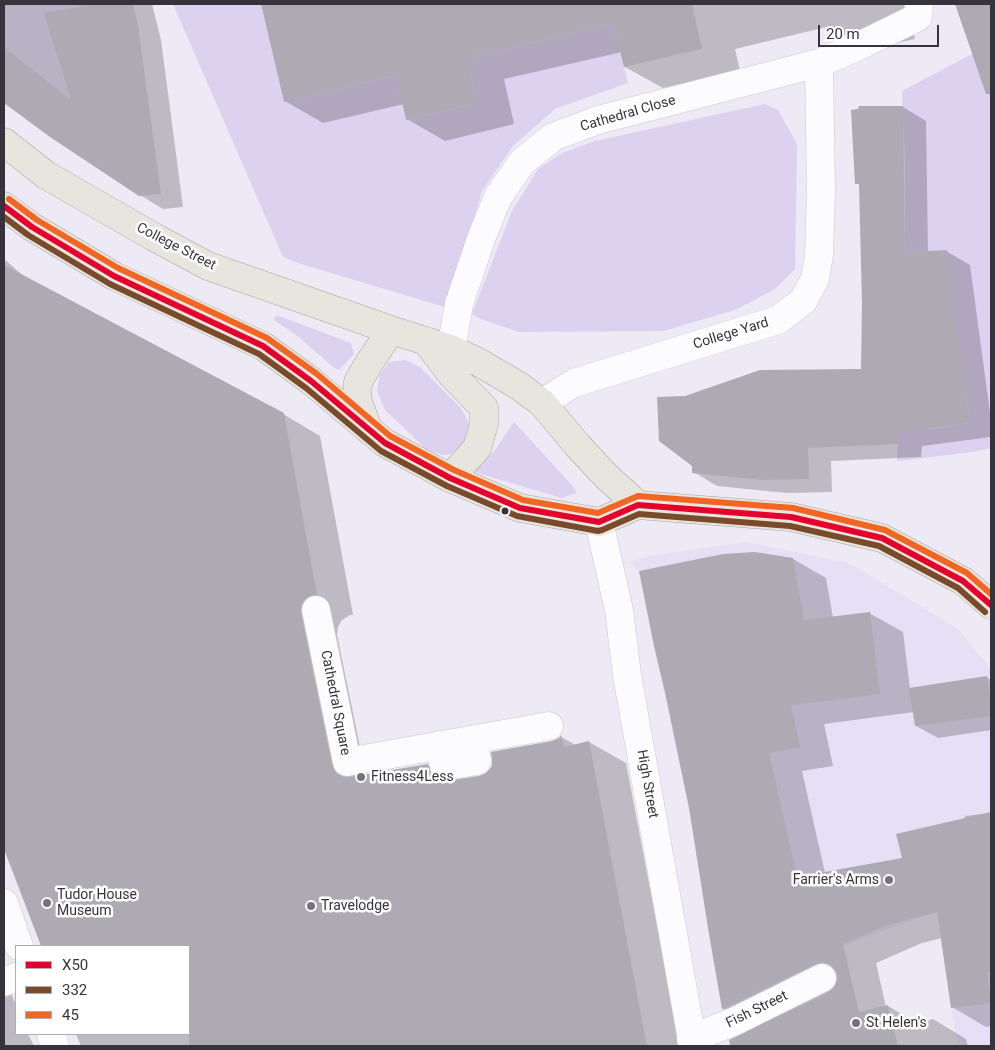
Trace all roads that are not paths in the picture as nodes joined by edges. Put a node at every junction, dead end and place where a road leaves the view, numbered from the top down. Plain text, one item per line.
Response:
1 (919, 4) edge
2 (819, 63) junction
3 (4, 142) edge
4 (4, 206) edge
5 (392, 330) junction
6 (439, 345) junction
7 (542, 403) junction
8 (368, 429) junction
9 (450, 478) junction
10 (638, 505) junction
11 (599, 522) junction
12 (991, 605) edge
13 (316, 610) dead end
14 (549, 726) dead end
15 (4, 904) edge
16 (18, 945) edge
17 (822, 978) dead end
18 (692, 1043) edge

1 - 2 street, Cathedral Close
2 - 6 street, Cathedral Close
2 - 7 street, College Yard
3 - 5 main road, College Street
4 - 8 main road
5 - 6 main road, College Street
5 - 8 main road
6 - 7 main road, College Street
6 - 9 main road
7 - 10 main road, College Street
8 - 9 main road
9 - 11 main road
10 - 11 main road
10 - 12 main road
11 - 18 street, High Street
13 - 14 street, Cathedral Square
15 - 16 street
17 - 18 street, Fish Street

